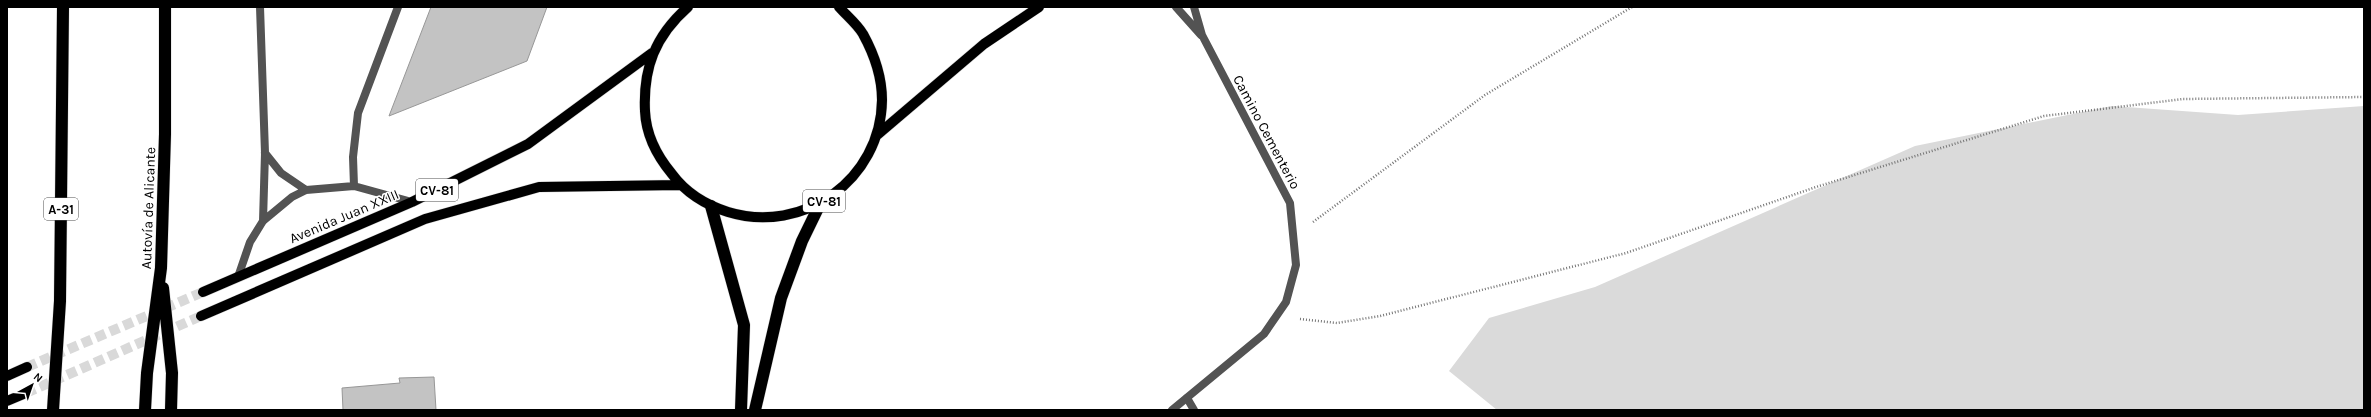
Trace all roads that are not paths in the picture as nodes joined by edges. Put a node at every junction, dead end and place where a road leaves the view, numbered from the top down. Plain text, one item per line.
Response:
1 (63, 7) edge
2 (165, 7) edge
3 (260, 7) edge
4 (398, 7) edge
5 (688, 7) edge
6 (838, 7) edge
7 (1039, 7) edge
8 (1176, 7) edge
9 (1194, 7) edge
10 (1202, 35) junction
11 (652, 53) junction
12 (876, 136) junction
13 (265, 153) junction
14 (680, 185) junction
15 (354, 186) junction
16 (306, 190) junction
17 (412, 202) junction
18 (820, 204) junction
19 (711, 206) junction
20 (263, 222) junction
21 (161, 268) junction
22 (238, 277) junction
23 (203, 292) tunnel mouth
24 (201, 316) tunnel mouth
25 (27, 367) tunnel mouth
26 (7, 376) edge
27 (26, 392) tunnel mouth
28 (1187, 398) junction
29 (7, 401) edge
30 (53, 410) edge
31 (145, 410) edge
32 (171, 410) edge
33 (741, 410) edge
34 (755, 410) edge
35 (1172, 410) edge
36 (1194, 410) edge

1 - 30 highway, A-31
2 - 21 highway, Autovía de Alicante
3 - 13 street
4 - 15 street
5 - 11 main road, CV-81
6 - 12 main road, CV-81
7 - 12 main road, CV-81
8 - 10 street, Camino Cementerio
9 - 10 street, Camino Cementerio
10 - 28 street, Camino Cementerio
11 - 14 main road, CV-81
11 - 17 main road, Avenida Juan XXIII / CV-81
12 - 18 main road, CV-81
13 - 16 street
13 - 20 street
14 - 19 main road, CV-81
14 - 24 main road, CV-81
15 - 16 street
15 - 17 street
16 - 20 street
17 - 22 main road, Avenida Juan XXIII / CV-81
18 - 19 main road, CV-81
18 - 34 highway
19 - 33 highway
20 - 22 street
21 - 31 highway, Autovía de Alicante
21 - 32 highway
22 - 23 main road, Avenida Juan XXIII / CV-81
25 - 26 main road
27 - 29 main road
28 - 35 street, Camino Cementerio
28 - 36 street

